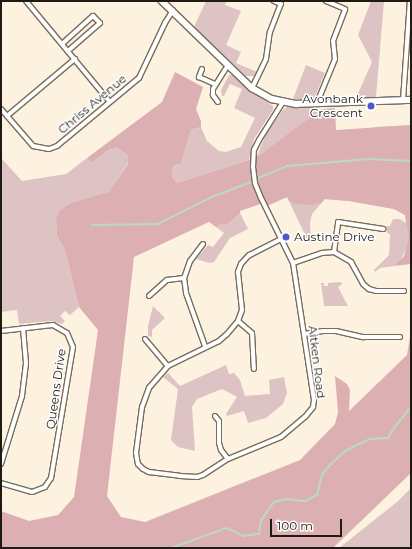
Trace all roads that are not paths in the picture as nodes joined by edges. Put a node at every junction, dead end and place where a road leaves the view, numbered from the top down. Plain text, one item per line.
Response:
1 (26, 1) edge
2 (162, 1) edge
3 (274, 1) edge
4 (326, 1) edge
5 (410, 1) edge
6 (173, 10) junction
7 (62, 44) junction
8 (68, 51) junction
9 (75, 59) junction
10 (228, 65) junction
11 (202, 69) dead end
12 (215, 84) junction
13 (250, 86) junction
14 (403, 100) junction
15 (411, 100) edge
16 (110, 102) junction
17 (218, 102) dead end
18 (283, 102) junction
19 (320, 104) junction
20 (1, 108) edge
21 (7, 116) junction
22 (383, 229) dead end
23 (281, 239) junction
24 (203, 244) dead end
25 (334, 252) junction
26 (293, 263) junction
27 (184, 278) junction
28 (404, 291) dead end
29 (149, 296) dead end
30 (238, 321) junction
31 (23, 328) junction
32 (1, 331) edge
33 (304, 334) junction
34 (400, 337) dead end
35 (146, 339) dead end
36 (205, 346) junction
37 (168, 366) junction
38 (254, 369) dead end
39 (215, 416) dead end
40 (228, 459) junction
41 (1, 464) edge
42 (1, 483) edge

1 - 7 street
2 - 6 street
3 - 13 street
4 - 19 street
5 - 14 street
6 - 10 street
6 - 16 street, Chriss Avenue
7 - 8 street
7 - 8 street
8 - 9 street
9 - 16 street
9 - 21 street
10 - 12 street
10 - 13 street
11 - 12 street
12 - 17 street
13 - 18 street
14 - 15 street
14 - 19 street
16 - 21 street, Chriss Avenue
18 - 19 street
18 - 23 street, Aitken Road
20 - 21 street, Chriss Avenue
22 - 25 street
23 - 26 street, Aitken Road
23 - 30 street
24 - 27 street
25 - 26 street
25 - 28 street
26 - 33 street, Aitken Road
27 - 29 street
27 - 36 street
30 - 36 street
30 - 38 street
31 - 32 street, Queens Drive
31 - 41 street
31 - 42 street, Queens Drive
33 - 34 street
33 - 40 street, Aitken Road
35 - 37 street
36 - 37 street
37 - 40 street, Aitken Road
39 - 40 street

